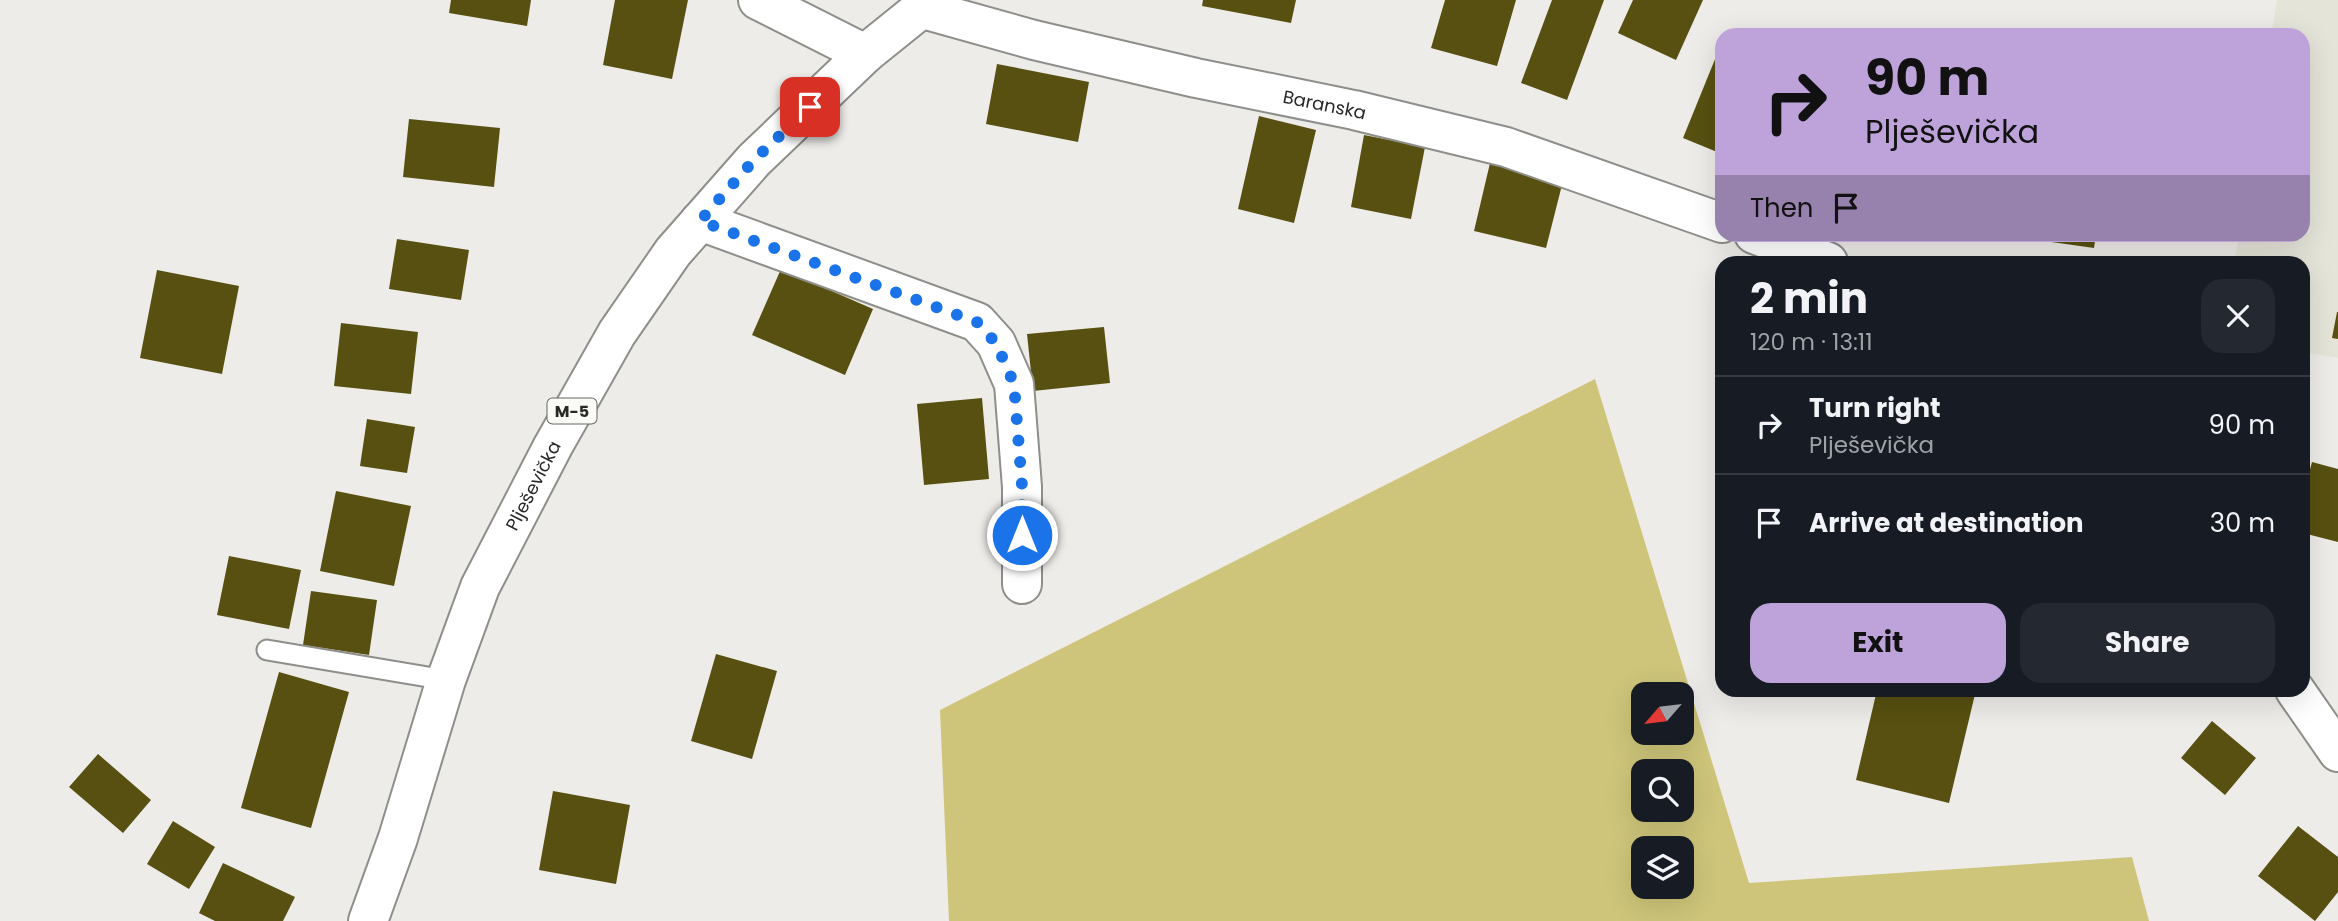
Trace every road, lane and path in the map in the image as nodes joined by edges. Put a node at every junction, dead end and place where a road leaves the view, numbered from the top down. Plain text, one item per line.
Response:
1 (758, 0) edge
2 (927, 4) edge
3 (865, 54) junction
4 (700, 221) junction
5 (1715, 221) edge
6 (1775, 242) edge
7 (1812, 256) edge
8 (1022, 584) dead end
9 (267, 650) dead end
10 (446, 680) junction
11 (2300, 697) edge
12 (2338, 752) edge
13 (368, 921) edge

1 - 3 street
2 - 3 street, Plješevička / M-5
2 - 5 street, Baranska
3 - 4 street, Plješevička / M-5
4 - 8 street
4 - 10 street, Plješevička / M-5
6 - 7 street
9 - 10 lane
10 - 13 street, Plješevička / M-5
11 - 12 street

